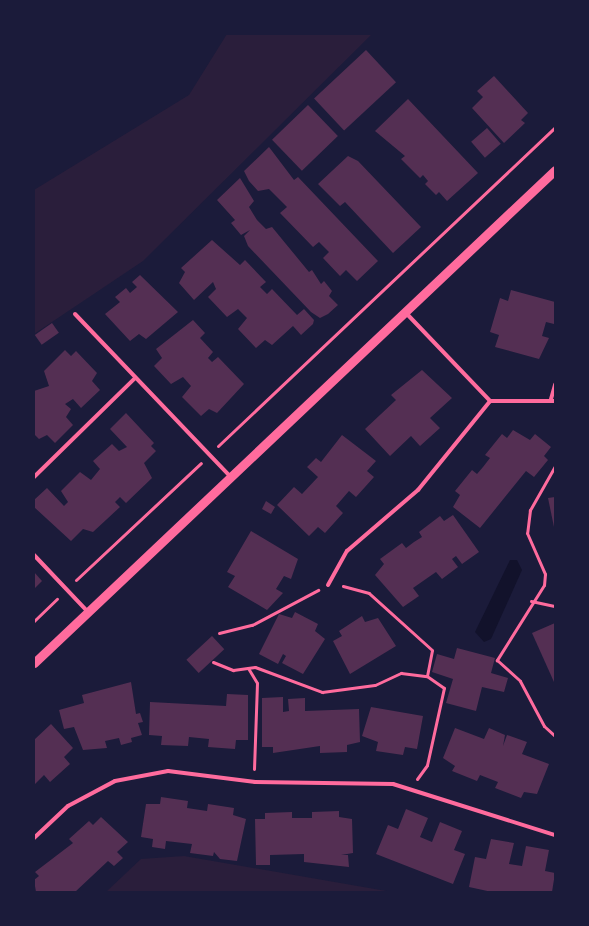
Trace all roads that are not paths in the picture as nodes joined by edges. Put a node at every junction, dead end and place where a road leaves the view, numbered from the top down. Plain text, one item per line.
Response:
1 (555, 170) edge
2 (406, 313) junction
3 (75, 314) dead end
4 (135, 378) junction
5 (555, 385) edge
6 (490, 400) junction
7 (553, 400) edge
8 (34, 477) edge
9 (231, 477) junction
10 (34, 556) edge
11 (328, 585) road end
12 (88, 612) junction
13 (34, 663) edge
14 (555, 835) edge
15 (34, 838) edge

1 - 2 street
2 - 6 lane
2 - 9 street
3 - 4 lane
4 - 8 lane
4 - 9 lane
5 - 7 lane
6 - 7 lane
6 - 11 lane
9 - 12 street
10 - 12 lane
12 - 13 street
14 - 15 lane

